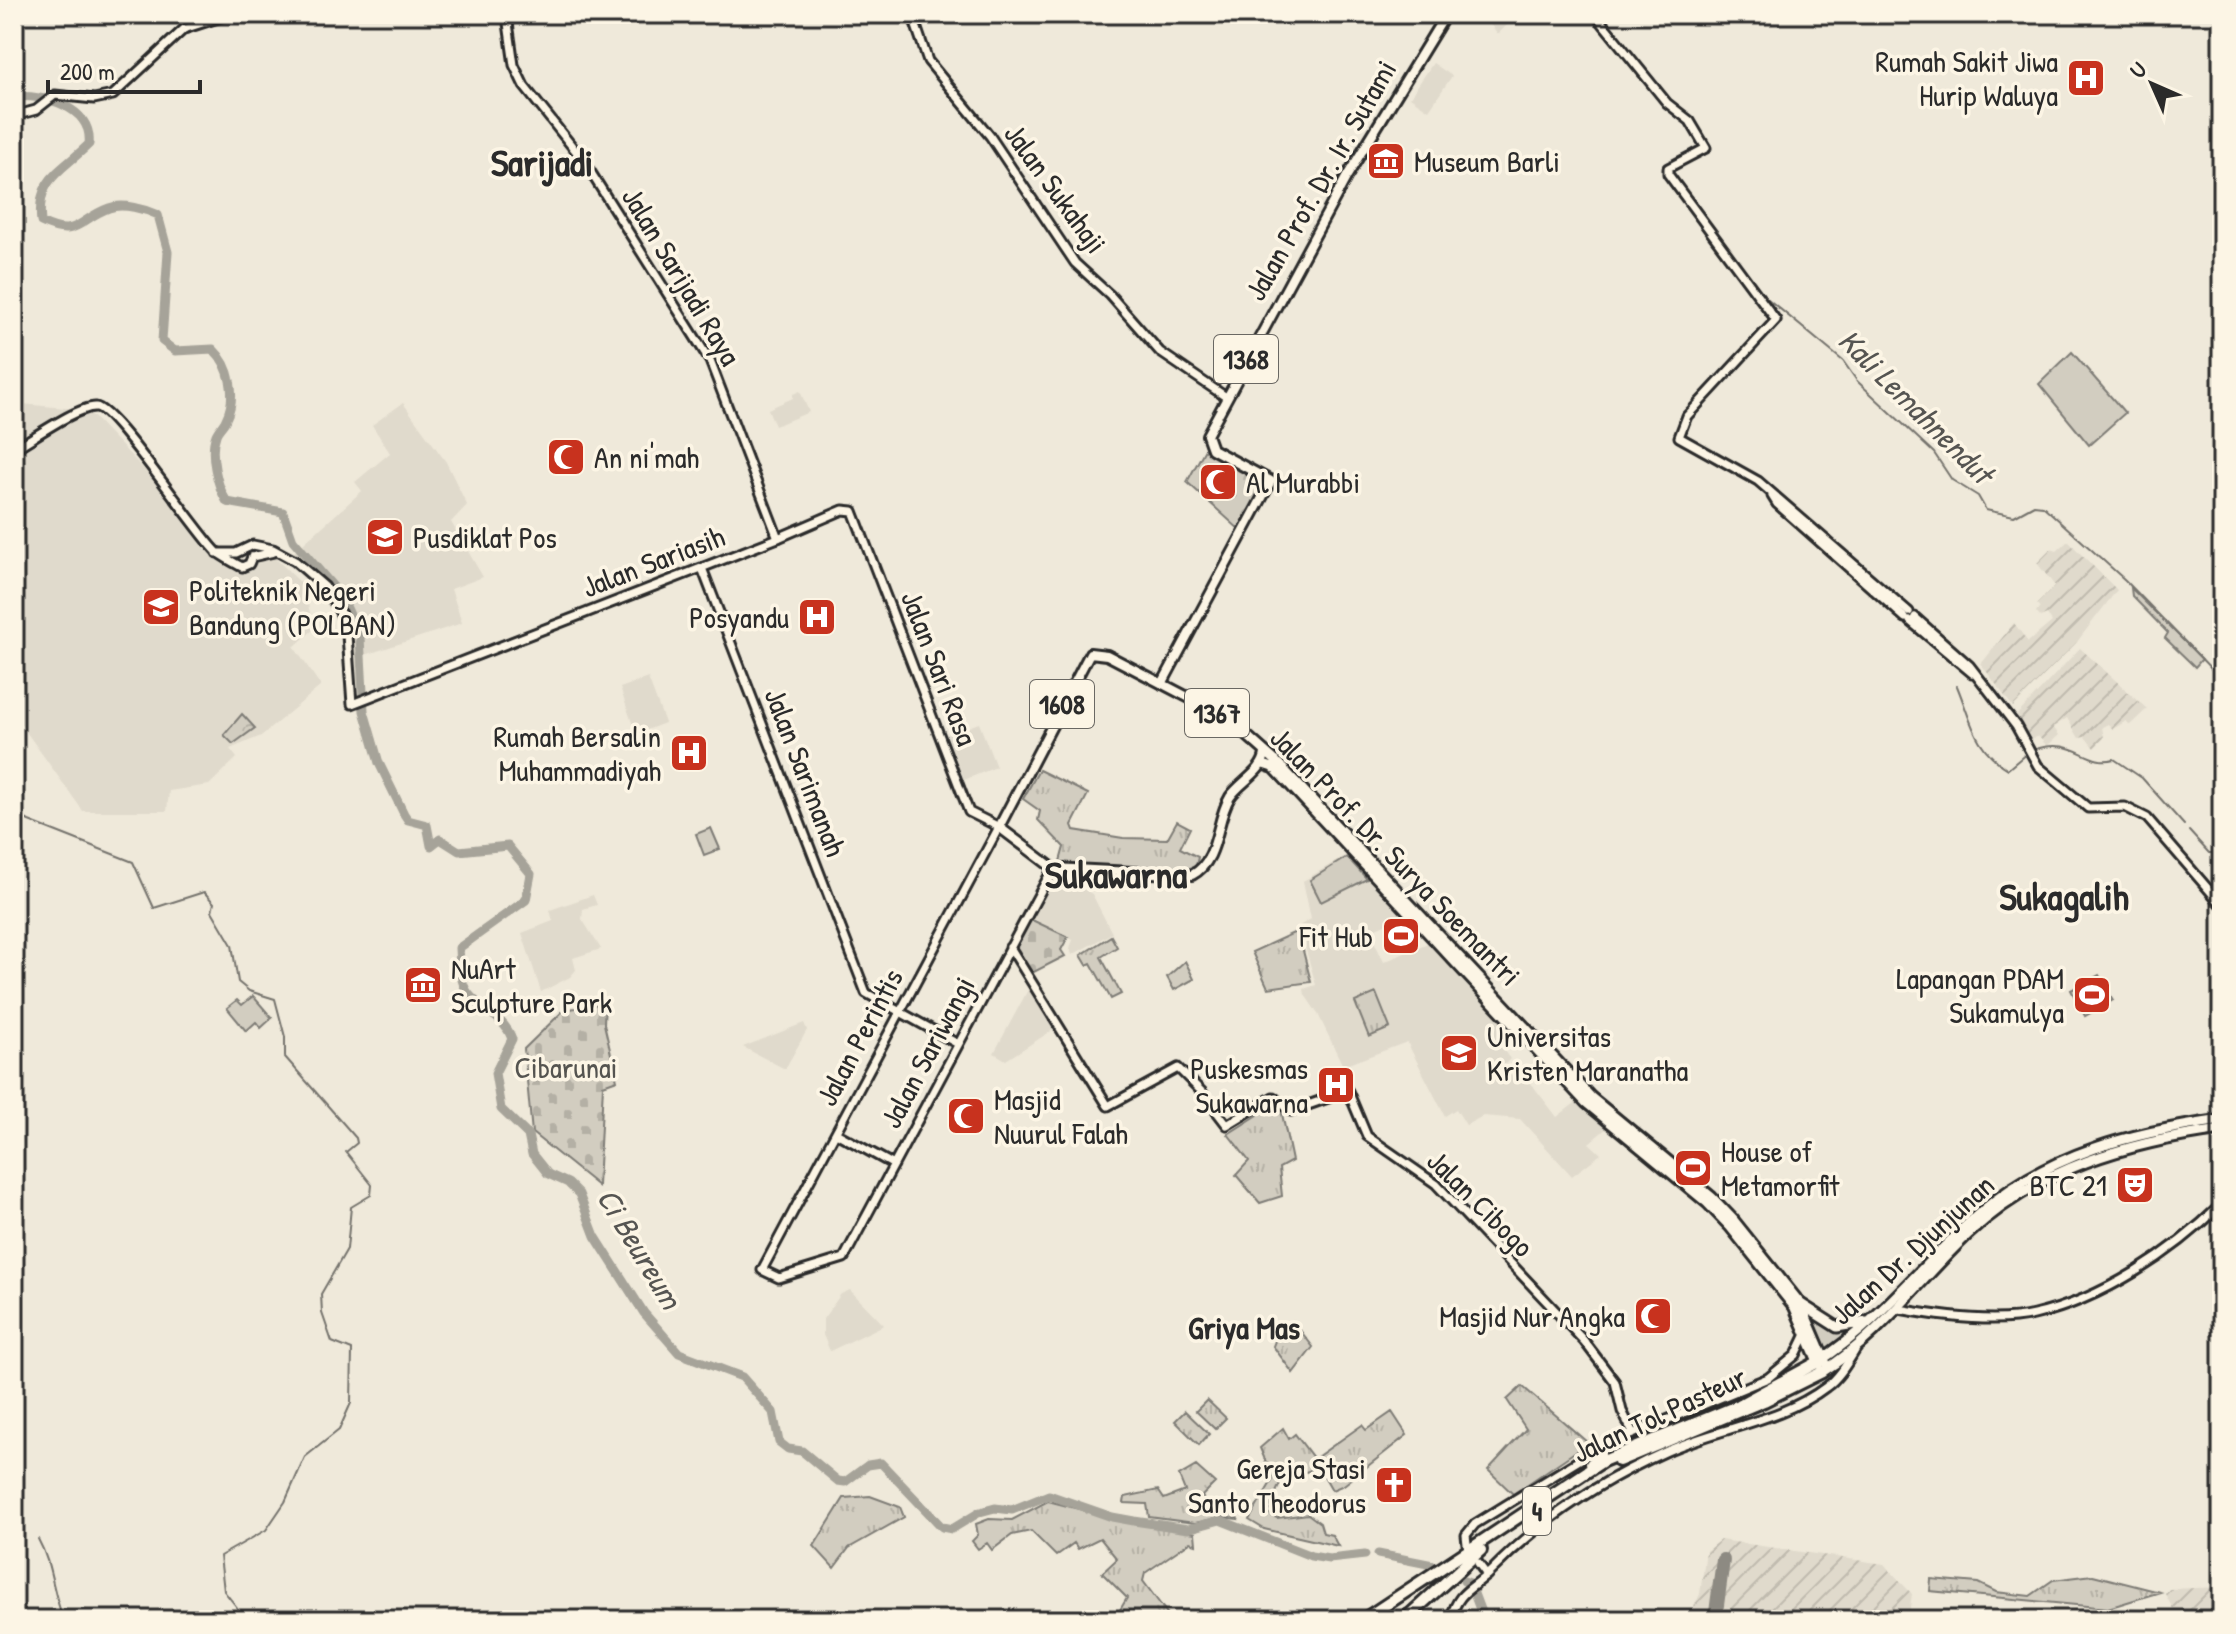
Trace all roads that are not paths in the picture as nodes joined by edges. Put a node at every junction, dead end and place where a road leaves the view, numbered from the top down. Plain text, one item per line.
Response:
1 (230, 14) edge
2 (517, 14) edge
3 (912, 14) edge
4 (1446, 14) edge
5 (1595, 14) edge
6 (14, 116) edge
7 (1226, 397) junction
8 (14, 449) edge
9 (853, 511) joint
10 (778, 538) junction
11 (246, 550) junction
12 (276, 551) junction
13 (235, 556) junction
14 (252, 557) junction
15 (702, 568) junction
16 (1162, 684) junction
17 (1265, 753) junction
18 (1262, 764) junction
19 (999, 827) junction
20 (1053, 868) junction
21 (2222, 905) edge
22 (1010, 947) junction
23 (899, 1013) junction
24 (958, 1044) junction
25 (2222, 1120) edge
26 (2222, 1130) edge
27 (836, 1133) junction
28 (894, 1165) junction
29 (2222, 1204) edge
30 (844, 1258) joint
31 (1801, 1304) junction
32 (1899, 1309) junction
33 (1878, 1317) junction
34 (1806, 1330) junction
35 (1860, 1344) junction
36 (1796, 1355) junction
37 (1821, 1362) junction
38 (1817, 1393) junction
39 (1632, 1431) junction
40 (1696, 1435) junction
41 (1599, 1448) junction
42 (1564, 1485) junction
43 (1472, 1544) junction
44 (1363, 1620) edge
45 (1397, 1620) edge
46 (1404, 1620) edge
47 (1450, 1620) edge

1 - 6 street
2 - 10 street, Jalan Sarijadi Raya
3 - 7 street, Jalan Sukahaji
4 - 7 main road, Jalan Prof. Dr. Ir. Sutami / 1368
5 - 21 street
7 - 16 main road, Jalan Prof. Dr. Ir. Sutami / 1368
8 - 13 street
9 - 10 street, Jalan Sariasih
9 - 19 street, Jalan Sari Rasa
10 - 15 street, Jalan Sariasih
11 - 12 street
11 - 13 street
11 - 14 street
12 - 14 street
12 - 15 street, Jalan Sariasih
13 - 14 street
15 - 23 street, Jalan Sarimanah
16 - 17 main road, Jalan Prof. Dr. Surya Soemantri / 1367
16 - 19 main road, 1608
17 - 18 main road
17 - 31 main road, Jalan Prof. Dr. Surya Soemantri / 1367
18 - 20 main road
18 - 34 main road, Jalan Prof. Dr. Surya Soemantri / 1367
19 - 20 main road
19 - 23 street, Jalan Perintis
20 - 22 street, Jalan Sariwangi
22 - 24 street, Jalan Sariwangi
22 - 39 street, Jalan Cibogo
23 - 24 street
23 - 27 street, Jalan Perintis
24 - 28 street, Jalan Sariwangi
25 - 33 highway, Jalan Dr. Djunjunan
26 - 32 highway, Jalan Dr. Djunjunan
27 - 28 street
27 - 30 street, Jalan Perintis
28 - 30 street, Jalan Sariwangi
29 - 32 street
31 - 33 highway
31 - 37 main road, Jalan Prof. Dr. Surya Soemantri / 1367
32 - 35 highway, Jalan Dr. Djunjunan
33 - 37 highway, Jalan Dr. Djunjunan
34 - 36 street
34 - 37 main road, Jalan Prof. Dr. Surya Soemantri / 1367
35 - 37 highway, Jalan Dr. Djunjunan
35 - 38 street
36 - 37 street
36 - 39 street
37 - 38 street
37 - 40 highway, Jalan Tol Pasteur / 4
37 - 42 highway, Jalan Tol Pasteur / 4
38 - 40 street
39 - 41 street
40 - 46 highway, Jalan Tol Pasteur / 4
40 - 47 street
41 - 42 highway
41 - 43 street
42 - 43 highway, Jalan Tol Pasteur / 4
43 - 44 highway, Jalan Tol Pasteur / 4
43 - 45 highway

